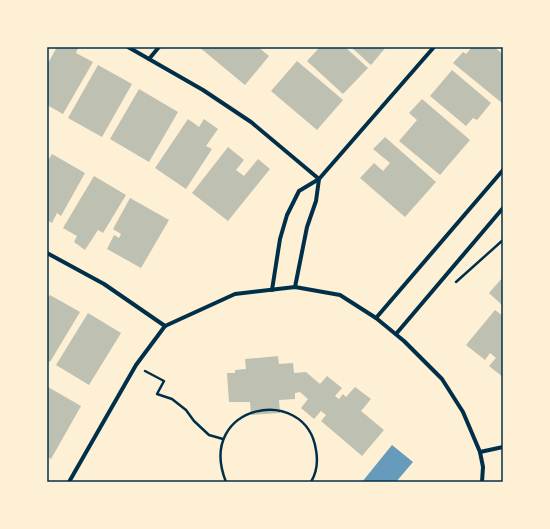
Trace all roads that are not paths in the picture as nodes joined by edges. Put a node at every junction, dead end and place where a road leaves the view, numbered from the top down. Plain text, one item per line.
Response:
1 (128, 47) edge
2 (159, 47) edge
3 (434, 47) edge
4 (149, 59) junction
5 (503, 170) edge
6 (319, 179) junction
7 (503, 208) edge
8 (47, 253) edge
9 (295, 286) junction
10 (272, 290) junction
11 (376, 318) junction
12 (165, 326) junction
13 (396, 334) junction
14 (503, 447) edge
15 (480, 452) junction
16 (69, 482) edge
17 (482, 482) edge

1 - 4 street
2 - 4 street
3 - 6 street
4 - 6 street
5 - 11 street
6 - 9 street
6 - 10 street
7 - 13 street
8 - 12 street
9 - 10 street
9 - 11 street
10 - 12 street
11 - 13 street
12 - 16 street
13 - 15 street
14 - 15 street
15 - 17 street

